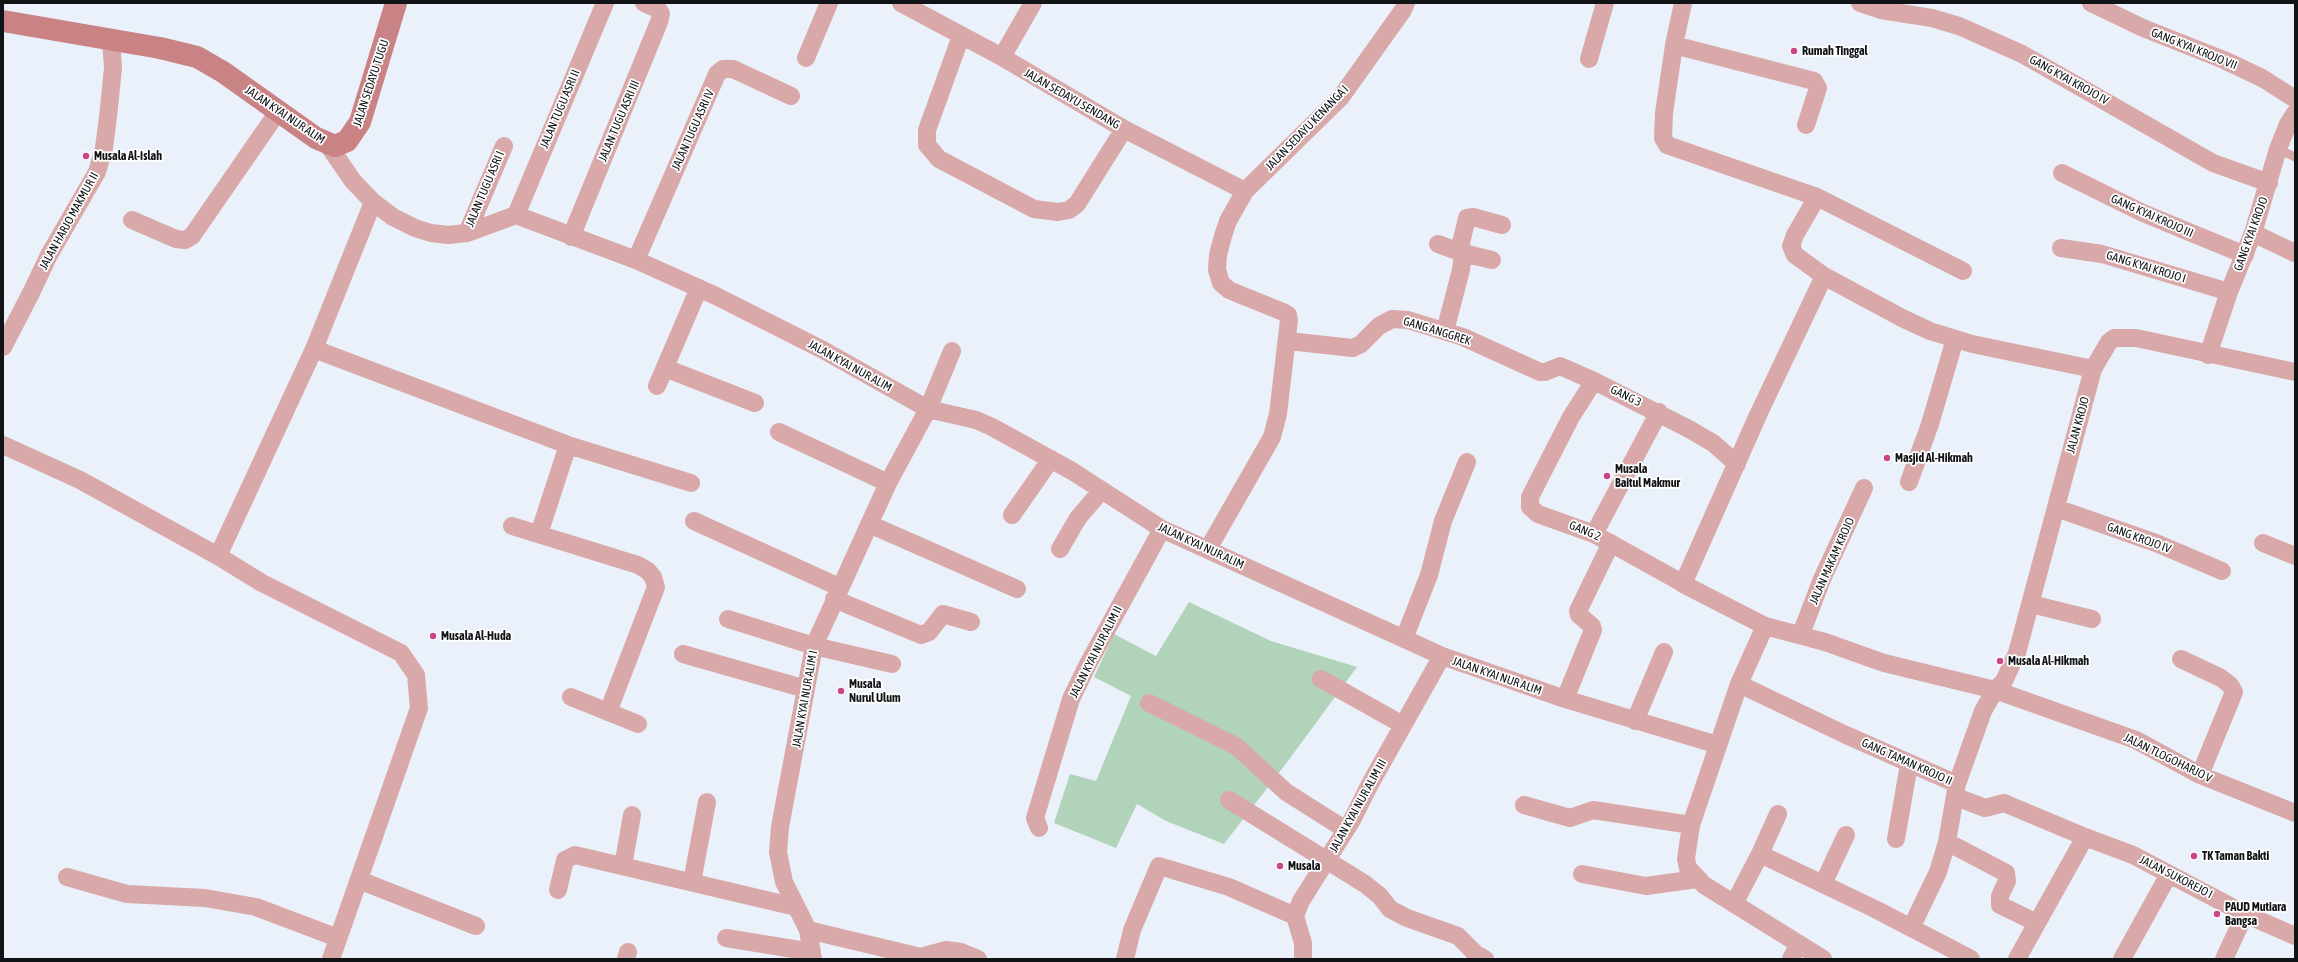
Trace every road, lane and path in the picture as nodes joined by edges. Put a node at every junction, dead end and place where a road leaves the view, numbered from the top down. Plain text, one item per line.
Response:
1 (396, 3) edge
2 (605, 3) edge
3 (828, 3) edge
4 (901, 3) edge
5 (1033, 3) edge
6 (1406, 3) edge
7 (1605, 3) edge
8 (1683, 3) edge
9 (1860, 3) edge
10 (2090, 3) edge
11 (649, 5) edge
12 (3, 21) edge
13 (960, 36) junction
14 (112, 40) junction
15 (1674, 45) junction
16 (1002, 57) junction
17 (806, 58) dead end
18 (1589, 59) dead end
19 (792, 96) dead end
20 (2295, 99) edge
21 (277, 112) junction
22 (2295, 113) edge
23 (1806, 125) dead end
24 (1124, 129) junction
25 (328, 145) junction
26 (504, 146) dead end
27 (2278, 149) junction
28 (2295, 157) edge
29 (2062, 174) dead end
30 (2269, 183) junction
31 (1245, 191) junction
32 (1818, 197) junction
33 (373, 202) junction
34 (516, 215) junction
35 (132, 220) dead end
36 (1502, 225) dead end
37 (467, 233) junction
38 (2253, 233) junction
39 (571, 237) junction
40 (1438, 244) dead end
41 (2061, 248) dead end
42 (1463, 253) junction
43 (2295, 253) edge
44 (2245, 255) junction
45 (636, 260) junction
46 (1492, 260) dead end
47 (1964, 271) dead end
48 (1824, 276) junction
49 (699, 288) junction
50 (2229, 292) junction
51 (1446, 331) junction
52 (1955, 339) junction
53 (1288, 341) junction
54 (3, 347) edge
55 (314, 349) junction
56 (952, 351) dead end
57 (2208, 355) junction
58 (665, 368) junction
59 (2093, 369) junction
60 (2295, 372) edge
61 (1594, 381) junction
62 (657, 386) dead end
63 (754, 402) dead end
64 (928, 409) junction
65 (1659, 412) junction
66 (779, 432) dead end
67 (3, 445) edge
68 (568, 445) junction
69 (1051, 459) junction
70 (1467, 462) dead end
71 (1737, 464) junction
72 (1909, 482) dead end
73 (691, 483) dead end
74 (888, 483) junction
75 (1864, 488) dead end
76 (1102, 490) junction
77 (2056, 508) junction
78 (1012, 515) dead end
79 (694, 521) dead end
80 (869, 524) junction
81 (512, 526) dead end
82 (1162, 529) junction
83 (539, 534) junction
84 (1594, 534) junction
85 (1611, 543) junction
86 (2263, 543) dead end
87 (1060, 549) dead end
88 (1208, 549) junction
89 (218, 556) junction
90 (2295, 556) edge
91 (2222, 571) dead end
92 (1683, 584) junction
93 (1017, 589) dead end
94 (837, 593) junction
95 (2031, 604) junction
96 (728, 619) dead end
97 (2092, 619) dead end
98 (971, 622) dead end
99 (1765, 626) junction
100 (1800, 634) junction
101 (1404, 639) junction
102 (814, 646) junction
103 (1664, 652) dead end
104 (683, 654) dead end
105 (1442, 656) junction
106 (2181, 658) dead end
107 (892, 664) dead end
108 (1322, 680) dead end
109 (1739, 684) junction
110 (806, 690) junction
111 (1994, 690) junction
112 (571, 697) dead end
113 (1565, 699) junction
114 (1149, 703) dead end
115 (608, 712) junction
116 (1636, 720) junction
117 (638, 724) dead end
118 (1403, 725) junction
119 (1718, 745) junction
120 (1909, 764) junction
121 (2200, 775) junction
122 (1957, 791) junction
123 (1229, 800) dead end
124 (707, 802) dead end
125 (1524, 805) dead end
126 (2295, 813) edge
127 (1778, 814) dead end
128 (632, 815) dead end
129 (1691, 825) junction
130 (1039, 828) dead end
131 (1346, 830) junction
132 (1846, 835) dead end
133 (1896, 840) dead end
134 (2083, 840) junction
135 (1946, 842) junction
136 (1760, 854) junction
137 (1326, 861) junction
138 (623, 866) junction
139 (1582, 874) dead end
140 (2169, 874) junction
141 (67, 877) dead end
142 (359, 880) junction
143 (1697, 880) junction
144 (692, 882) junction
145 (1823, 884) junction
146 (558, 890) dead end
147 (1734, 904) junction
148 (796, 907) junction
149 (2245, 914) junction
150 (1295, 916) junction
151 (2037, 923) junction
152 (476, 926) dead end
153 (1911, 928) junction
154 (808, 930) junction
155 (2295, 936) edge
156 (338, 938) junction
157 (726, 938) dead end
158 (1795, 952) edge
159 (812, 956) edge
160 (1130, 958) edge
161 (331, 959) edge
162 (978, 959) edge
163 (1303, 959) edge
164 (1485, 959) edge
165 (1823, 959) edge
166 (1971, 959) edge
167 (2017, 959) edge
168 (2122, 959) edge
169 (2224, 959) edge

1 - 25 street, JALAN SEDAYU TUGU
2 - 34 street, JALAN TUGU ASRI II
3 - 17 street
4 - 13 street, JALAN SEDAYU SENDANG
5 - 16 street
6 - 31 street, JALAN SEDAYU KENANGA I
7 - 18 street
8 - 15 street
9 - 30 street, GANG KYAI KROJO IV
10 - 20 street, GANG KYAI KROJO VII
11 - 39 street, JALAN TUGU ASRI III
12 - 14 street, JALAN KYAI NUR ALIM
13 - 16 street, JALAN SEDAYU SENDANG
13 - 24 street
14 - 21 street, JALAN KYAI NUR ALIM
14 - 54 street, JALAN HARJO MAKMUR II
15 - 23 street
15 - 32 street
16 - 24 street, JALAN SEDAYU SENDANG
19 - 45 street, JALAN TUGU ASRI IV
21 - 25 street, JALAN KYAI NUR ALIM
21 - 35 street
22 - 27 street, GANG KYAI KROJO
24 - 31 street, JALAN SEDAYU SENDANG
25 - 33 street, JALAN KYAI NUR ALIM
26 - 37 street, JALAN TUGU ASRI I
27 - 28 lane
27 - 30 street, GANG KYAI KROJO
29 - 44 street, GANG KYAI KROJO III
30 - 38 street, GANG KYAI KROJO
31 - 53 street
32 - 47 street
32 - 48 street
33 - 37 street, JALAN KYAI NUR ALIM
33 - 55 street
34 - 37 street, JALAN KYAI NUR ALIM
34 - 39 street, JALAN KYAI NUR ALIM
36 - 42 street
38 - 43 street
38 - 44 street, GANG KYAI KROJO
39 - 45 street, JALAN KYAI NUR ALIM
40 - 42 street
41 - 50 street, GANG KYAI KROJO I
42 - 46 street
42 - 51 street
44 - 50 street, GANG KYAI KROJO
45 - 49 street, JALAN KYAI NUR ALIM
48 - 52 street
48 - 71 street
49 - 58 street
49 - 64 street, JALAN KYAI NUR ALIM
50 - 57 street, GANG KYAI KROJO
51 - 53 street, GANG ANGGREK
51 - 61 street, GANG ANGGREK
52 - 59 street
52 - 72 street
53 - 88 street
55 - 68 street
55 - 89 street
56 - 64 street, JALAN KYAI NUR ALIM I
57 - 59 street, JALAN KROJO
57 - 60 street, JALAN KROJO
58 - 62 street
58 - 63 street
59 - 77 street, JALAN KROJO
61 - 65 street, GANG 3
61 - 84 street, GANG 2
64 - 69 street, JALAN KYAI NUR ALIM
64 - 74 street, JALAN KYAI NUR ALIM I
65 - 71 street, GANG 3
65 - 84 street
66 - 74 street
67 - 89 street
68 - 73 street
68 - 83 street
69 - 76 street, JALAN KYAI NUR ALIM
69 - 78 street
70 - 101 street
71 - 92 street
74 - 80 street, JALAN KYAI NUR ALIM I
75 - 100 street, JALAN MAKAM KROJO
76 - 82 street, JALAN KYAI NUR ALIM
76 - 87 street
77 - 91 street, GANG KROJO IV
77 - 95 street, JALAN KROJO
79 - 94 street
80 - 93 street
80 - 94 street, JALAN KYAI NUR ALIM I
81 - 83 street
82 - 88 street, JALAN KYAI NUR ALIM
82 - 130 street, JALAN KYAI NUR ALIM II
83 - 115 street
84 - 85 street, GANG 2
85 - 92 street, GANG 2
85 - 113 street
86 - 90 street
88 - 101 street, JALAN KYAI NUR ALIM
89 - 142 street
92 - 99 street, GANG 2
94 - 98 street
94 - 102 street, JALAN KYAI NUR ALIM I
95 - 97 street
95 - 111 street, JALAN KROJO
96 - 102 street
99 - 100 street, GANG 2
99 - 109 street
100 - 111 street, JALAN TLOGOHARJO V
101 - 105 street, JALAN KYAI NUR ALIM
102 - 107 street
102 - 110 street, JALAN KYAI NUR ALIM I
103 - 116 street
104 - 110 street
105 - 113 street, JALAN KYAI NUR ALIM
105 - 118 street, JALAN KYAI NUR ALIM III
106 - 121 street
108 - 118 street
109 - 119 street
109 - 120 street, GANG TAMAN KROJO II
110 - 148 street, JALAN KYAI NUR ALIM I
111 - 121 street, JALAN TLOGOHARJO V
111 - 122 street, JALAN KROJO
112 - 115 street
113 - 116 street, JALAN KYAI NUR ALIM
114 - 131 street
115 - 117 street
116 - 119 street, JALAN KYAI NUR ALIM
118 - 131 street, JALAN KYAI NUR ALIM III
119 - 129 street
120 - 122 street, GANG TAMAN KROJO II
120 - 133 street
121 - 126 street, JALAN TLOGOHARJO V
122 - 134 street, JALAN SUKOREJO I
122 - 135 street, GANG TAMAN KROJO II
123 - 137 street
124 - 144 street
125 - 129 street
127 - 136 street
128 - 138 street
129 - 143 street
131 - 137 street, JALAN KYAI NUR ALIM III
132 - 145 street
134 - 140 street, JALAN SUKOREJO I
134 - 151 street
135 - 151 street
135 - 153 street, GANG TAMAN KROJO II
136 - 145 street
136 - 147 street
137 - 150 street, JALAN KYAI NUR ALIM III
137 - 164 street
138 - 144 street
138 - 146 street
139 - 143 street
140 - 149 street, JALAN SUKOREJO I
140 - 168 street
141 - 156 street
142 - 152 street
142 - 156 street
143 - 147 street
144 - 148 street
145 - 153 street
147 - 158 street
148 - 154 street, JALAN KYAI NUR ALIM I
149 - 155 street, JALAN SUKOREJO I
149 - 169 street
150 - 160 street
150 - 163 street
151 - 167 street
153 - 166 street
154 - 159 street, JALAN KYAI NUR ALIM I
154 - 162 street
156 - 161 street
157 - 159 street
158 - 165 street

